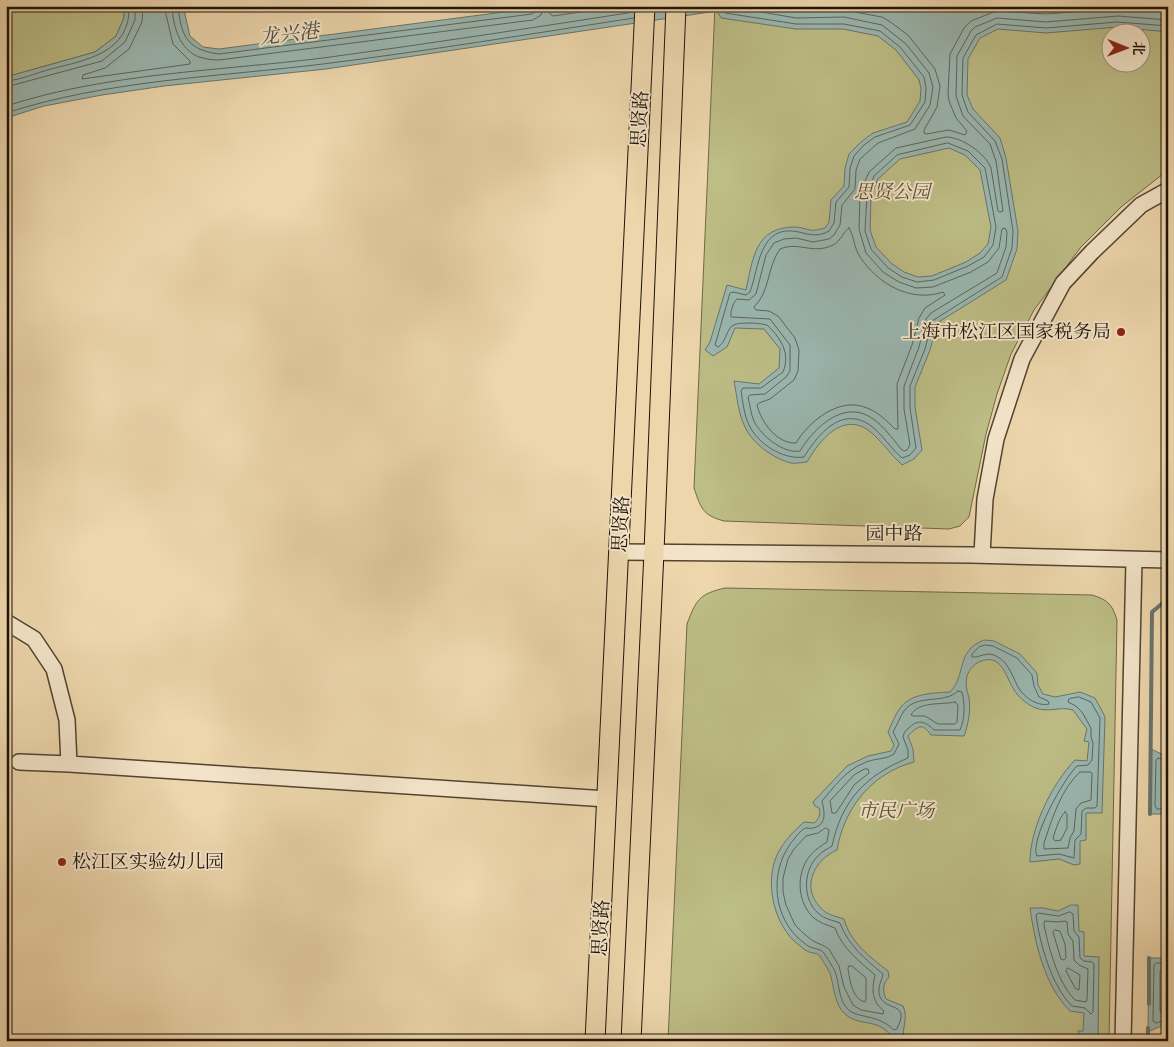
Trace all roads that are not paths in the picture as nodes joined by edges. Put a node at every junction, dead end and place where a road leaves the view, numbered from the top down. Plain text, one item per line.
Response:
1 (645, 6) edge
2 (676, 15) edge
3 (1168, 190) edge
4 (620, 552) junction
5 (654, 552) junction
6 (982, 555) junction
7 (1134, 560) junction
8 (1168, 560) edge
9 (6, 622) edge
10 (19, 762) dead end
11 (70, 764) junction
12 (607, 799) junction
13 (595, 1041) edge
14 (631, 1041) edge
15 (1123, 1041) edge

1 - 4 main road, 思贤路
2 - 5 main road, 思贤路
3 - 6 street
4 - 5 street, 园中路
4 - 12 main road, 思贤路
5 - 6 street, 园中路
5 - 14 main road, 思贤路
6 - 7 street, 园中路
7 - 8 street, 园中路
7 - 15 street
9 - 11 street
10 - 11 street
11 - 12 street
12 - 13 main road, 思贤路

